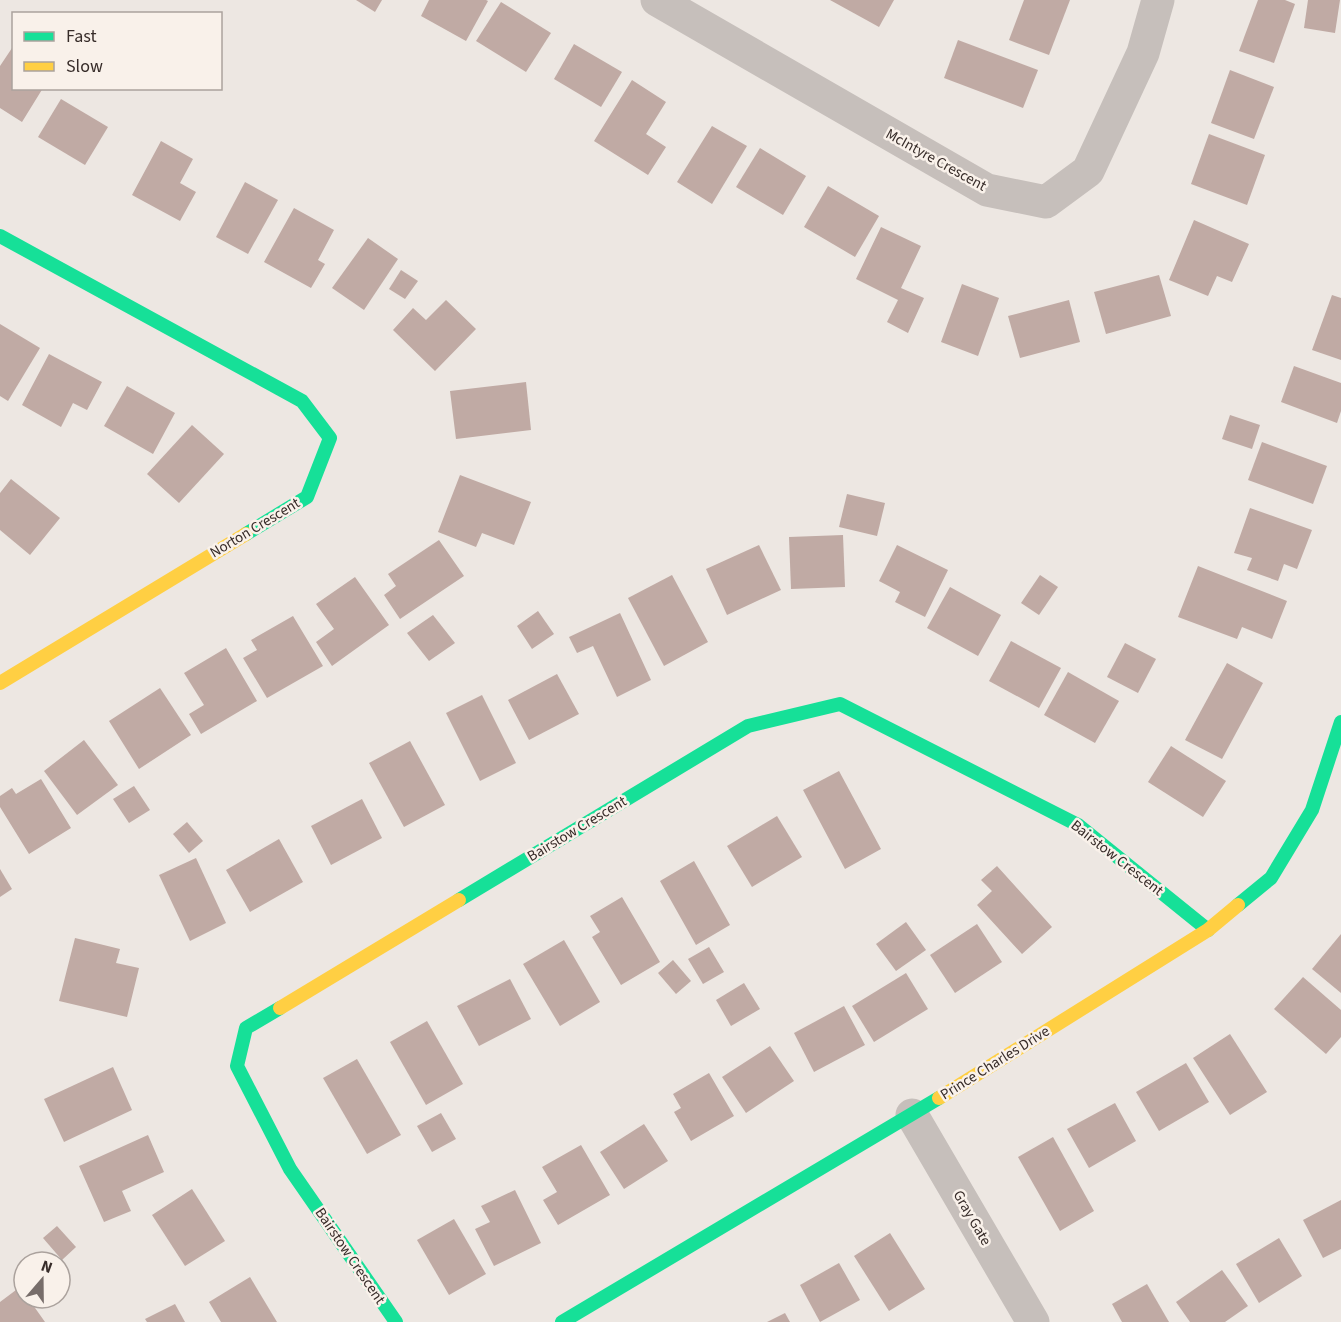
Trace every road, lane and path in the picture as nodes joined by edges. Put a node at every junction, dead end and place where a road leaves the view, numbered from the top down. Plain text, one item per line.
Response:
1 (657, 0) edge
2 (1158, 0) edge
3 (0, 236) edge
4 (0, 683) edge
5 (1341, 722) edge
6 (1208, 930) junction
7 (912, 1114) junction
8 (396, 1322) edge
9 (562, 1322) edge
10 (1033, 1322) edge

1 - 2 street, McIntyre Crescent
3 - 4 street, Norton Crescent
5 - 6 street, Prince Charles Drive
6 - 7 street, Prince Charles Drive
6 - 8 street, Bairstow Crescent
7 - 9 street, Prince Charles Drive
7 - 10 street, Gray Gate

